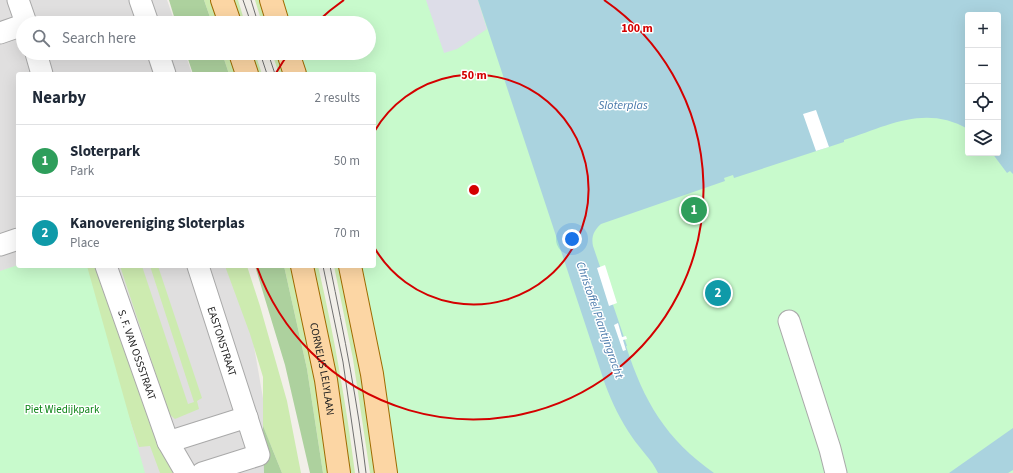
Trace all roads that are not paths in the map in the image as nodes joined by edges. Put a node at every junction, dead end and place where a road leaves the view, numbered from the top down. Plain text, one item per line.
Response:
1 (18, 0) edge
2 (140, 0) edge
3 (222, 0) edge
4 (271, 0) edge
5 (24, 16) edge
6 (146, 16) edge
7 (228, 16) edge
8 (276, 16) edge
9 (16, 27) edge
10 (0, 33) edge
11 (38, 60) edge
12 (160, 60) edge
13 (242, 60) edge
14 (290, 60) edge
15 (41, 72) edge
16 (164, 72) edge
17 (246, 72) edge
18 (294, 72) edge
19 (16, 240) edge
20 (0, 245) edge
21 (107, 268) edge
22 (199, 268) edge
23 (302, 268) edge
24 (350, 268) edge
25 (789, 321) dead end
26 (248, 417) junction
27 (168, 442) junction
28 (186, 473) edge
29 (202, 473) edge
30 (339, 473) edge
31 (386, 473) edge
32 (836, 473) edge

1 - 5 street
2 - 6 street
3 - 7 main road
4 - 8 main road
9 - 10 street
11 - 15 street
12 - 16 street
13 - 17 main road
14 - 18 main road
19 - 20 street
21 - 27 street, S. F. VAN OSSSTRAAT
22 - 26 street, EASTONSTRAAT
23 - 30 main road, CORNELIS LELYLAAN
24 - 31 main road
25 - 32 street
26 - 27 street
26 - 29 street, EASTONSTRAAT
27 - 28 street

